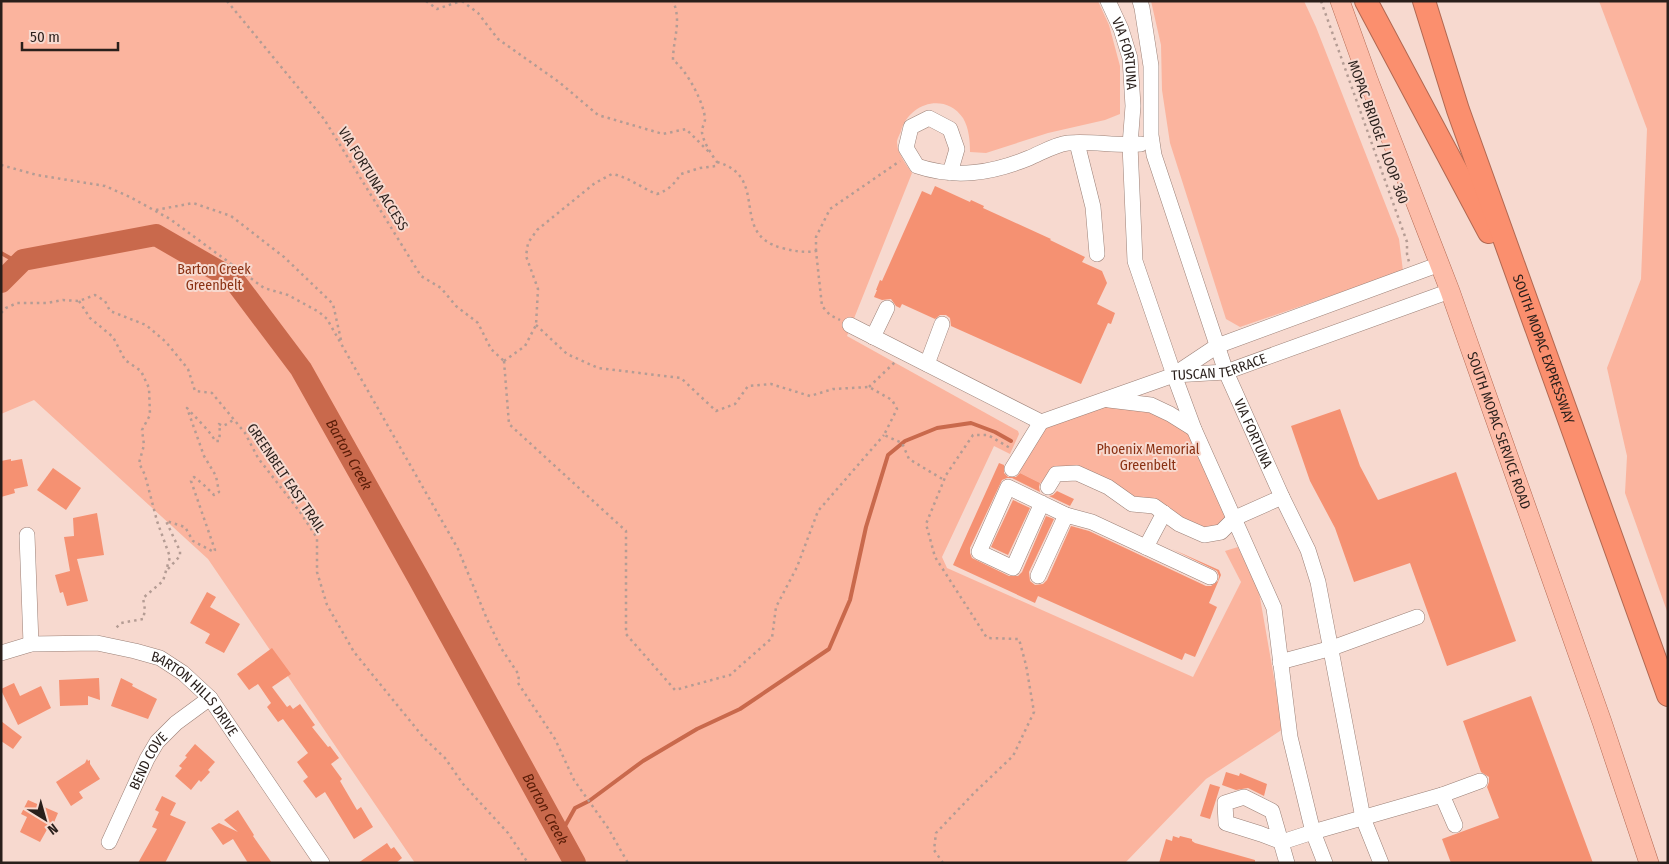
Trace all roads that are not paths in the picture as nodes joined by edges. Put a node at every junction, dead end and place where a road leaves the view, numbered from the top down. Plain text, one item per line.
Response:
1 (1108, 1) edge
2 (1140, 1) edge
3 (1340, 1) edge
4 (1366, 1) edge
5 (1424, 1) edge
6 (1077, 143) junction
7 (1152, 143) junction
8 (1130, 145) junction
9 (950, 173) junction
10 (1098, 254) dead end
11 (1440, 264) junction
12 (1450, 291) junction
13 (1524, 297) junction
14 (887, 308) dead end
15 (942, 324) dead end
16 (850, 325) road end
17 (874, 337) junction
18 (1217, 346) junction
19 (927, 364) junction
20 (1226, 372) junction
21 (1174, 375) junction
22 (1105, 400) junction
23 (1041, 422) junction
24 (1194, 429) junction
25 (1012, 469) dead end
26 (1048, 487) dead end
27 (1282, 497) junction
28 (1042, 503) junction
29 (1164, 514) junction
30 (1066, 515) junction
31 (1235, 518) junction
32 (26, 535) dead end
33 (1146, 547) junction
34 (1038, 576) dead end
35 (1210, 577) dead end
36 (1417, 617) dead end
37 (31, 644) junction
38 (1332, 648) junction
39 (1, 653) edge
40 (1280, 662) junction
41 (1668, 695) edge
42 (210, 698) junction
43 (1480, 781) dead end
44 (1442, 795) junction
45 (1363, 818) junction
46 (1455, 825) dead end
47 (1313, 832) junction
48 (109, 842) dead end
49 (322, 863) edge
50 (1287, 863) edge
51 (1325, 863) edge
52 (1380, 863) edge
53 (1649, 863) edge

1 - 8 street, VIA FORTUNA
2 - 7 street, VIA FORTUNA
3 - 11 main road, SOUTH MOPAC SERVICE ROAD
4 - 13 highway
5 - 13 highway, SOUTH MOPAC EXPRESSWAY
6 - 8 street
6 - 9 street
6 - 10 street
7 - 8 street
7 - 18 street, VIA FORTUNA
8 - 21 street, VIA FORTUNA
9 - 9 street
11 - 12 main road, SOUTH MOPAC SERVICE ROAD
11 - 18 street, TUSCAN TERRACE
12 - 20 street, TUSCAN TERRACE
12 - 53 main road, SOUTH MOPAC SERVICE ROAD
13 - 41 highway, SOUTH MOPAC EXPRESSWAY
14 - 17 street
15 - 19 street
16 - 17 street
17 - 19 street
18 - 20 street, VIA FORTUNA
18 - 21 street, TUSCAN TERRACE
19 - 23 street
20 - 21 street, TUSCAN TERRACE
20 - 27 street, VIA FORTUNA
21 - 22 street
21 - 24 street, VIA FORTUNA
22 - 23 street
22 - 24 street
23 - 25 street
24 - 31 street, VIA FORTUNA
26 - 29 street
27 - 31 street
27 - 38 street, VIA FORTUNA
28 - 28 street
28 - 30 street
29 - 31 street
29 - 33 street
30 - 33 street
30 - 34 street
31 - 40 street, VIA FORTUNA
32 - 37 street
33 - 35 street
36 - 38 street
37 - 39 street, BARTON HILLS DRIVE
37 - 42 street, BARTON HILLS DRIVE
38 - 40 street
38 - 45 street, VIA FORTUNA
40 - 47 street, VIA FORTUNA
42 - 48 street, BEND COVE
42 - 49 street, BARTON HILLS DRIVE
43 - 44 street
44 - 45 street
44 - 46 street
45 - 47 street
45 - 52 street, VIA FORTUNA
47 - 50 street
47 - 51 street, VIA FORTUNA

